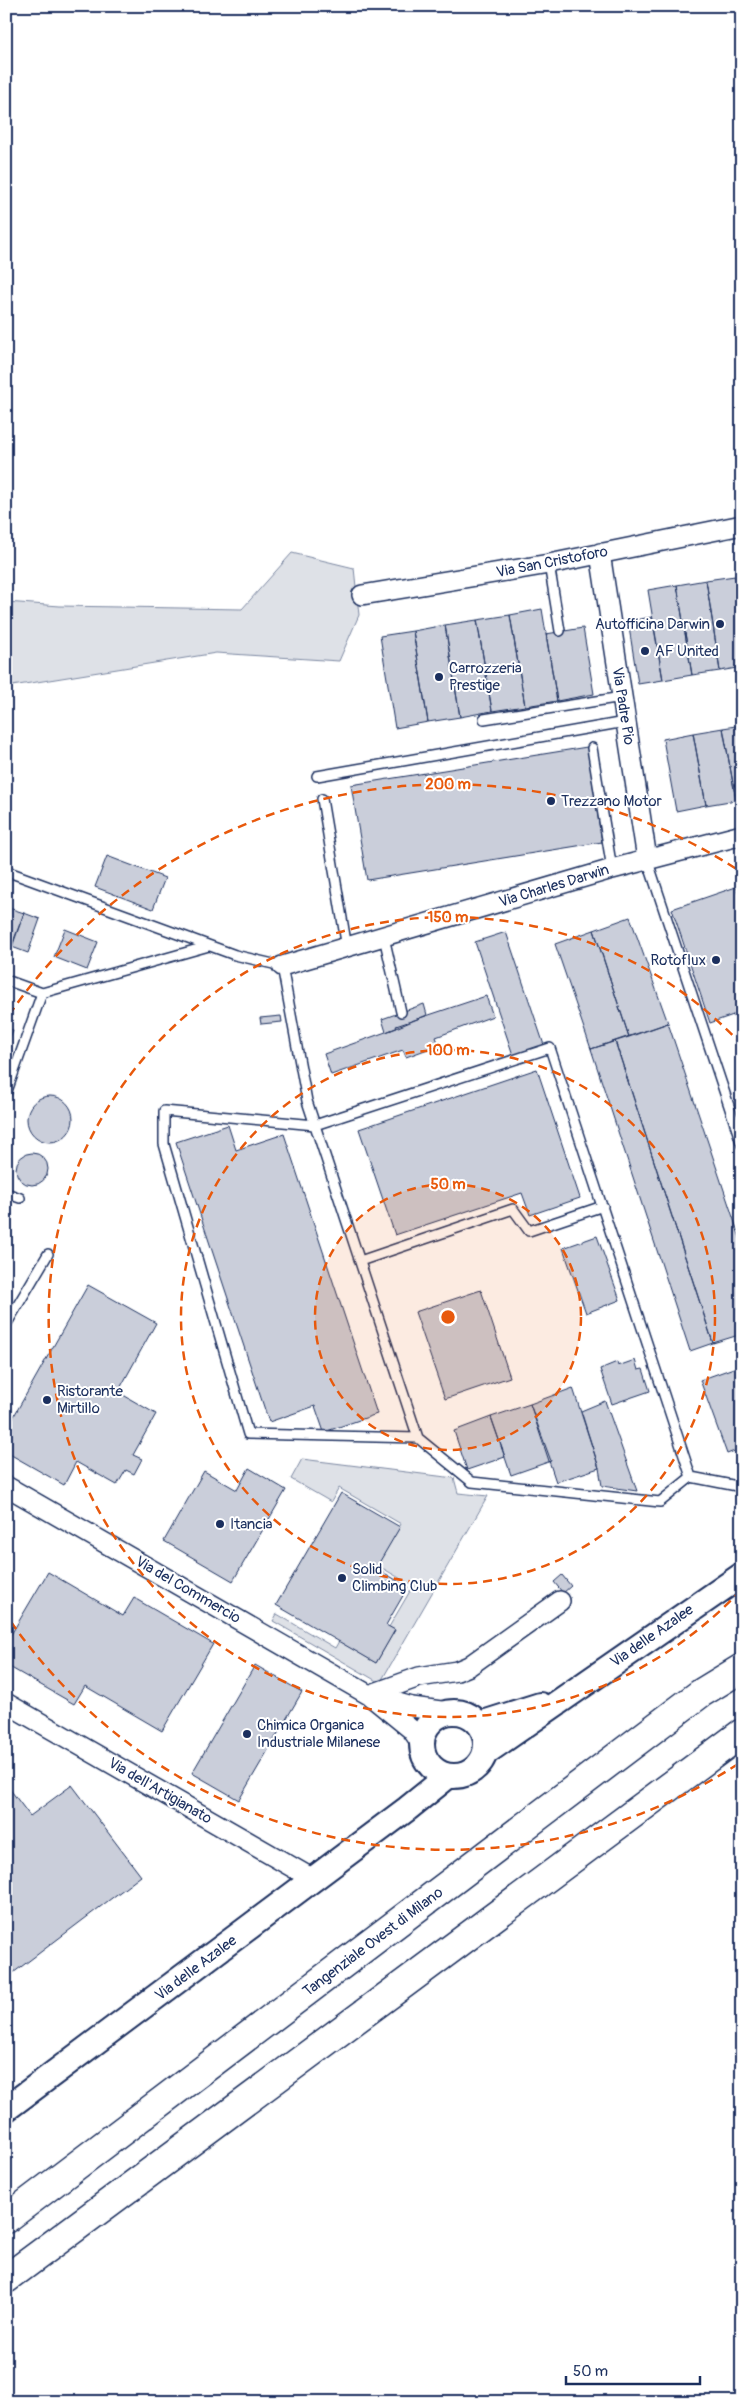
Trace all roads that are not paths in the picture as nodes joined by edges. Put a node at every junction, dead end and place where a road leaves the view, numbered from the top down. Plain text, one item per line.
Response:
1 (742, 525) edge
2 (600, 552) junction
3 (549, 564) junction
4 (362, 595) dead end
5 (560, 631) dead end
6 (622, 697) junction
7 (484, 719) dead end
8 (625, 722) junction
9 (592, 748) dead end
10 (317, 776) dead end
11 (322, 799) dead end
12 (742, 835) edge
13 (647, 860) junction
14 (612, 869) junction
15 (6, 871) edge
16 (384, 937) junction
17 (210, 946) junction
18 (347, 948) junction
19 (282, 966) junction
20 (6, 980) edge
21 (42, 993) junction
22 (401, 1012) dead end
23 (6, 1094) edge
24 (315, 1125) junction
25 (742, 1145) edge
26 (6, 1193) edge
27 (20, 1198) dead end
28 (603, 1206) junction
29 (48, 1254) dead end
30 (360, 1261) junction
31 (6, 1325) edge
32 (418, 1438) junction
33 (691, 1477) junction
34 (6, 1486) edge
35 (742, 1487) edge
36 (742, 1574) edge
37 (560, 1601) dead end
38 (742, 1668) edge
39 (369, 1695) junction
40 (563, 1698) junction
41 (6, 1704) edge
42 (448, 1712) junction
43 (480, 1724) junction
44 (742, 1733) edge
45 (421, 1743) junction
46 (485, 1753) junction
47 (440, 1772) junction
48 (313, 1879) junction
49 (6, 2109) edge
50 (6, 2219) edge
51 (6, 2279) edge

1 - 2 street, Via San Cristoforo
2 - 3 street, Via San Cristoforo
2 - 6 street, Via Padre Pio
3 - 4 street, Via San Cristoforo
3 - 5 lane
6 - 7 lane
6 - 8 street, Via Padre Pio
8 - 10 lane
8 - 13 street, Via Padre Pio
9 - 14 lane
11 - 18 lane
12 - 13 street, Via Charles Darwin
13 - 14 street, Via Charles Darwin
13 - 25 lane
14 - 16 street, Via Charles Darwin
15 - 17 lane
16 - 18 street, Via Charles Darwin
16 - 22 lane
17 - 19 lane
17 - 21 lane
18 - 19 street, Via Charles Darwin
19 - 24 lane
20 - 21 lane
21 - 23 lane
24 - 28 lane
24 - 30 lane
24 - 32 lane
26 - 27 lane
28 - 30 lane
28 - 33 lane
29 - 31 lane
30 - 32 lane
32 - 33 lane
33 - 35 lane
34 - 39 street, Via del Commercio
36 - 40 street, Via delle Azalee
37 - 39 street
38 - 50 highway, Tangenziale Ovest di Milano
39 - 42 street, Via del Commercio
39 - 45 street, Via del Commercio
40 - 43 street, Via delle Azalee
40 - 46 street, Via delle Azalee
41 - 48 street, Via dell'Artigianato
42 - 43 street
42 - 45 street
43 - 46 street
44 - 51 highway
45 - 47 street
46 - 47 street
47 - 48 street, Via delle Azalee
48 - 49 street, Via delle Azalee

